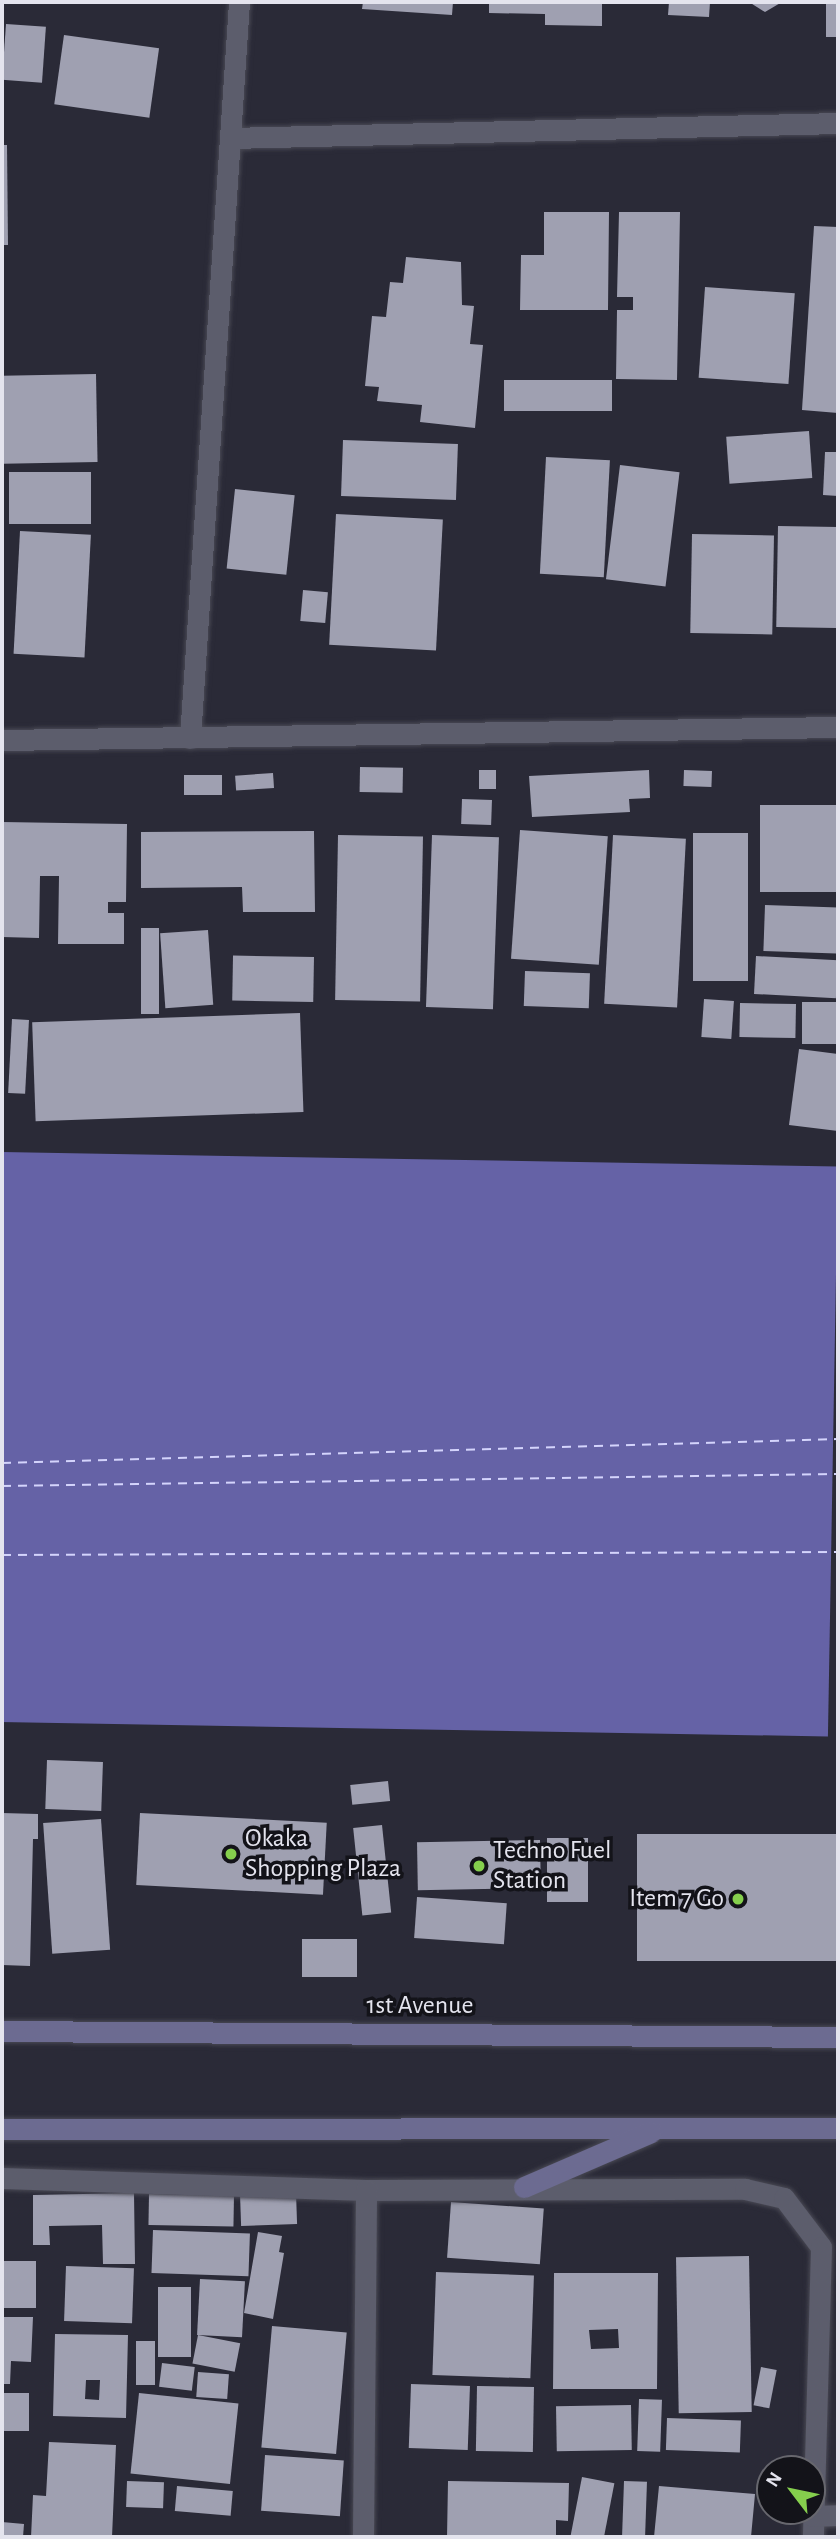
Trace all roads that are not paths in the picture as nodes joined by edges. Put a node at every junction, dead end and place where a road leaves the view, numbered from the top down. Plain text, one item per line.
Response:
1 (239, 2) edge
2 (838, 123) edge
3 (230, 138) junction
4 (838, 727) edge
5 (190, 738) junction
6 (2, 740) edge
7 (2, 2031) edge
8 (838, 2037) edge
9 (658, 2128) junction
10 (838, 2128) edge
11 (2, 2129) edge
12 (2, 2178) edge
13 (524, 2187) junction
14 (366, 2190) junction
15 (815, 2455) edge
16 (363, 2537) edge

1 - 3 street
2 - 3 street
3 - 5 street
4 - 5 street
5 - 6 street
7 - 8 main road, 1st Avenue
9 - 10 main road
9 - 11 main road
9 - 13 main road
12 - 14 street
13 - 14 street
13 - 15 street
14 - 16 street

